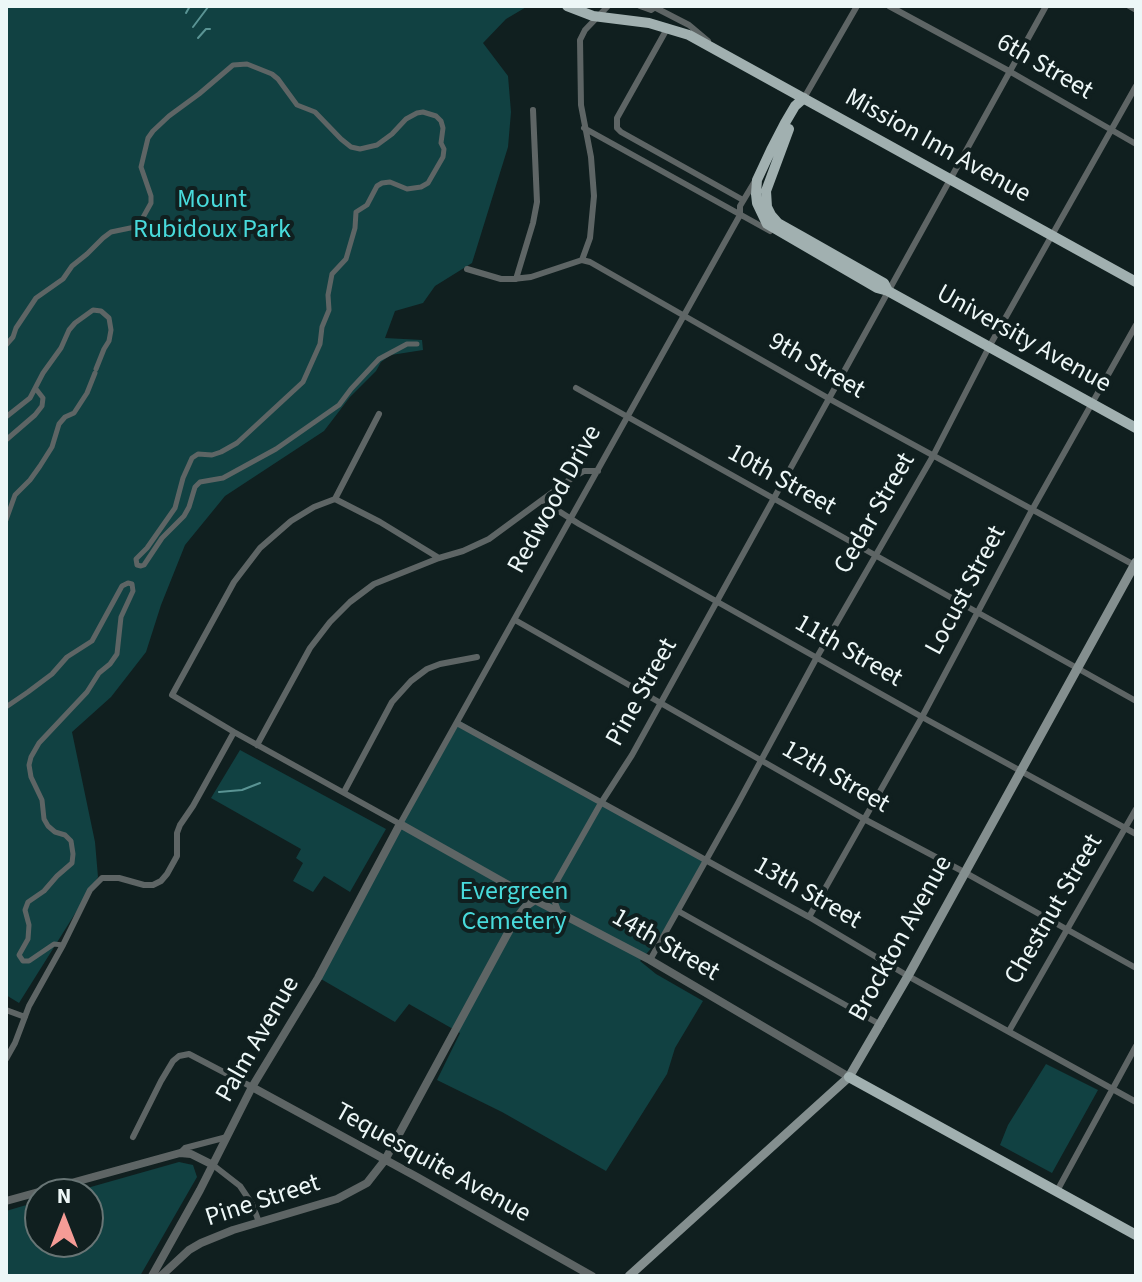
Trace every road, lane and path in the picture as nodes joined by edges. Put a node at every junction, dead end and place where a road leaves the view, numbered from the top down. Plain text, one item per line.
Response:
1 (567, 6) edge
2 (608, 6) edge
3 (640, 6) edge
4 (857, 6) edge
5 (889, 6) edge
6 (1046, 6) edge
7 (1129, 6) edge
8 (657, 7) edge
9 (1136, 10) edge
10 (668, 27) junction
11 (717, 49) junction
12 (1009, 71) junction
13 (1136, 86) edge
14 (804, 98) junction
15 (533, 110) dead end
16 (584, 128) junction
17 (1111, 130) junction
18 (1136, 144) edge
19 (950, 179) junction
20 (748, 197) junction
21 (766, 202) junction
22 (740, 215) junction
23 (1052, 235) junction
24 (798, 243) junction
25 (582, 260) junction
26 (467, 269) dead end
27 (516, 279) junction
28 (1136, 282) edge
29 (888, 291) junction
30 (685, 316) junction
31 (1136, 325) edge
32 (417, 344) dead end
33 (6, 345) edge
34 (989, 347) junction
35 (576, 388) dead end
36 (36, 389) junction
37 (829, 398) junction
38 (1092, 404) junction
39 (379, 414) dead end
40 (6, 417) edge
41 (626, 418) junction
42 (1136, 428) edge
43 (6, 440) edge
44 (933, 456) junction
45 (598, 471) junction
46 (335, 499) junction
47 (773, 499) junction
48 (543, 501) junction
49 (1032, 510) junction
50 (570, 519) junction
51 (6, 520) edge
52 (875, 557) junction
53 (439, 558) junction
54 (1136, 564) edge
55 (717, 602) junction
56 (978, 614) junction
57 (515, 620) junction
58 (477, 657) dead end
59 (817, 657) junction
60 (1078, 667) junction
61 (1136, 701) edge
62 (661, 704) junction
63 (6, 707) edge
64 (922, 717) junction
65 (457, 723) junction
66 (234, 732) junction
67 (257, 745) junction
68 (761, 760) junction
69 (1021, 771) junction
70 (344, 792) junction
71 (601, 803) junction
72 (1136, 809) edge
73 (864, 819) junction
74 (400, 824) junction
75 (1126, 828) junction
76 (1136, 834) edge
77 (707, 860) junction
78 (964, 872) junction
79 (554, 886) junction
80 (535, 900) junction
81 (678, 911) junction
82 (559, 913) junction
83 (809, 917) junction
84 (1067, 929) junction
85 (63, 945) junction
86 (650, 960) junction
87 (1136, 968) edge
88 (908, 976) junction
89 (6, 1010) edge
90 (25, 1017) junction
91 (881, 1025) junction
92 (1009, 1031) junction
93 (1136, 1046) edge
94 (6, 1059) edge
95 (849, 1077) junction
96 (252, 1087) junction
97 (1112, 1089) junction
98 (1136, 1102) edge
99 (133, 1137) dead end
100 (227, 1137) junction
101 (180, 1153) junction
102 (385, 1160) junction
103 (213, 1165) junction
104 (1057, 1191) junction
105 (6, 1201) edge
106 (259, 1222) junction
107 (1136, 1235) edge
108 (152, 1276) edge
109 (161, 1276) edge
110 (592, 1276) edge
111 (629, 1276) edge

1 - 10 main road, Mission Inn Avenue
2 - 16 street
3 - 8 street
4 - 14 street, Redwood Drive
5 - 12 street, 6th Street
6 - 12 street, Pine Street
7 - 9 street
8 - 11 street, Mission Inn Avenue
10 - 11 main road, Mission Inn Avenue
10 - 20 street
11 - 14 main road, Mission Inn Avenue
12 - 17 street, 6th Street
12 - 19 street, Pine Street
13 - 17 street, Cedar Street
14 - 19 main road, Mission Inn Avenue
14 - 20 main road, Redwood Drive
14 - 21 main road, Redwood Drive
15 - 27 street
16 - 22 street, University Avenue
16 - 25 street
17 - 18 street, 6th Street
17 - 23 street, Cedar Street
19 - 23 main road, Mission Inn Avenue
19 - 29 street, Pine Street
20 - 21 street
20 - 22 street, Redwood Drive
20 - 24 main road, University Avenue
21 - 29 main road, University Avenue
22 - 24 street, University Avenue
22 - 30 street, Redwood Drive
23 - 28 main road, Mission Inn Avenue
23 - 34 street, Cedar Street
24 - 29 main road, University Avenue
25 - 27 street
25 - 30 street, 9th Street
26 - 27 street
29 - 34 main road, University Avenue
29 - 37 street, Pine Street
30 - 37 street, 9th Street
30 - 41 street, Redwood Drive
31 - 38 street, Locust Street
32 - 33 street
34 - 38 main road, University Avenue
34 - 44 street, Cedar Street
35 - 41 street, 10th Street
36 - 40 street
36 - 43 street
36 - 51 street
37 - 44 street, 9th Street
37 - 47 street, Pine Street
38 - 42 main road, University Avenue
38 - 49 street, Locust Street
39 - 46 street
41 - 45 street, Redwood Drive
41 - 47 street, 10th Street
44 - 49 street, 9th Street
44 - 52 street, Cedar Street
45 - 48 street
45 - 50 street, Redwood Drive
46 - 53 street
46 - 66 street, 14th Street
47 - 52 street, 10th Street
47 - 55 street, Pine Street
48 - 50 street, 11th Street
48 - 53 street
49 - 54 street, 9th Street
49 - 56 street, Locust Street
50 - 55 street, 11th Street
50 - 57 street, Redwood Drive
52 - 56 street, 10th Street
52 - 59 street, Cedar Street
53 - 67 street
54 - 60 main road, Brockton Avenue
55 - 59 street, 11th Street
55 - 62 street, Pine Street
56 - 60 street, 10th Street
56 - 64 street, Locust Street
57 - 62 street, 12th Street
57 - 65 street, Redwood Drive
58 - 70 street
59 - 64 street, 11th Street
59 - 68 street, Cedar Street
60 - 61 street, 10th Street
60 - 69 main road, Brockton Avenue
62 - 68 street, 12th Street
62 - 71 street, Pine Street
63 - 85 street
64 - 69 street, 11th Street
64 - 73 street, Locust Street
65 - 71 street, 13th Street
65 - 74 street, Redwood Drive
66 - 67 street, 14th Street
66 - 85 street
67 - 70 street, 14th Street
68 - 73 street, 12th Street
68 - 77 street, Cedar Street
69 - 75 street, 11th Street
69 - 78 main road, Brockton Avenue
70 - 74 street, 14th Street
71 - 77 street, 13th Street
71 - 79 street, Pine Street
72 - 75 street, Chestnut Street
73 - 78 street, 12th Street
73 - 83 street, Locust Street
74 - 80 street, 14th Street
74 - 96 street, Palm Avenue
75 - 76 street, 11th Street
75 - 84 street, Chestnut Street
77 - 81 street, Cedar Street
77 - 83 street, 13th Street
78 - 84 street, 12th Street
78 - 88 main road, Brockton Avenue
79 - 80 street, Pine Street
79 - 82 street
80 - 82 street, 14th Street
80 - 102 street, Pine Street
81 - 86 street, Cedar Street
81 - 91 street
82 - 86 street, 14th Street
83 - 88 street, 13th Street
84 - 87 street, 12th Street
84 - 92 street, Chestnut Street
85 - 90 street
86 - 95 street, 14th Street
88 - 91 main road, Brockton Avenue
88 - 92 street, 13th Street
89 - 90 street
90 - 94 street
91 - 95 main road, Brockton Avenue
92 - 97 street, 13th Street
93 - 97 street
95 - 104 main road, 14th Street
95 - 111 main road, Brockton Avenue
96 - 99 street
96 - 100 street, Palm Avenue
96 - 102 street, Tequesquite Avenue
97 - 98 street, 13th Street
97 - 104 street
100 - 101 street
100 - 103 street, Palm Avenue
101 - 103 street
101 - 105 street
102 - 106 street, Pine Street
102 - 110 street, Tequesquite Avenue
103 - 106 street
103 - 108 street, Palm Avenue
104 - 107 main road, 14th Street
106 - 109 street, Pine Street

